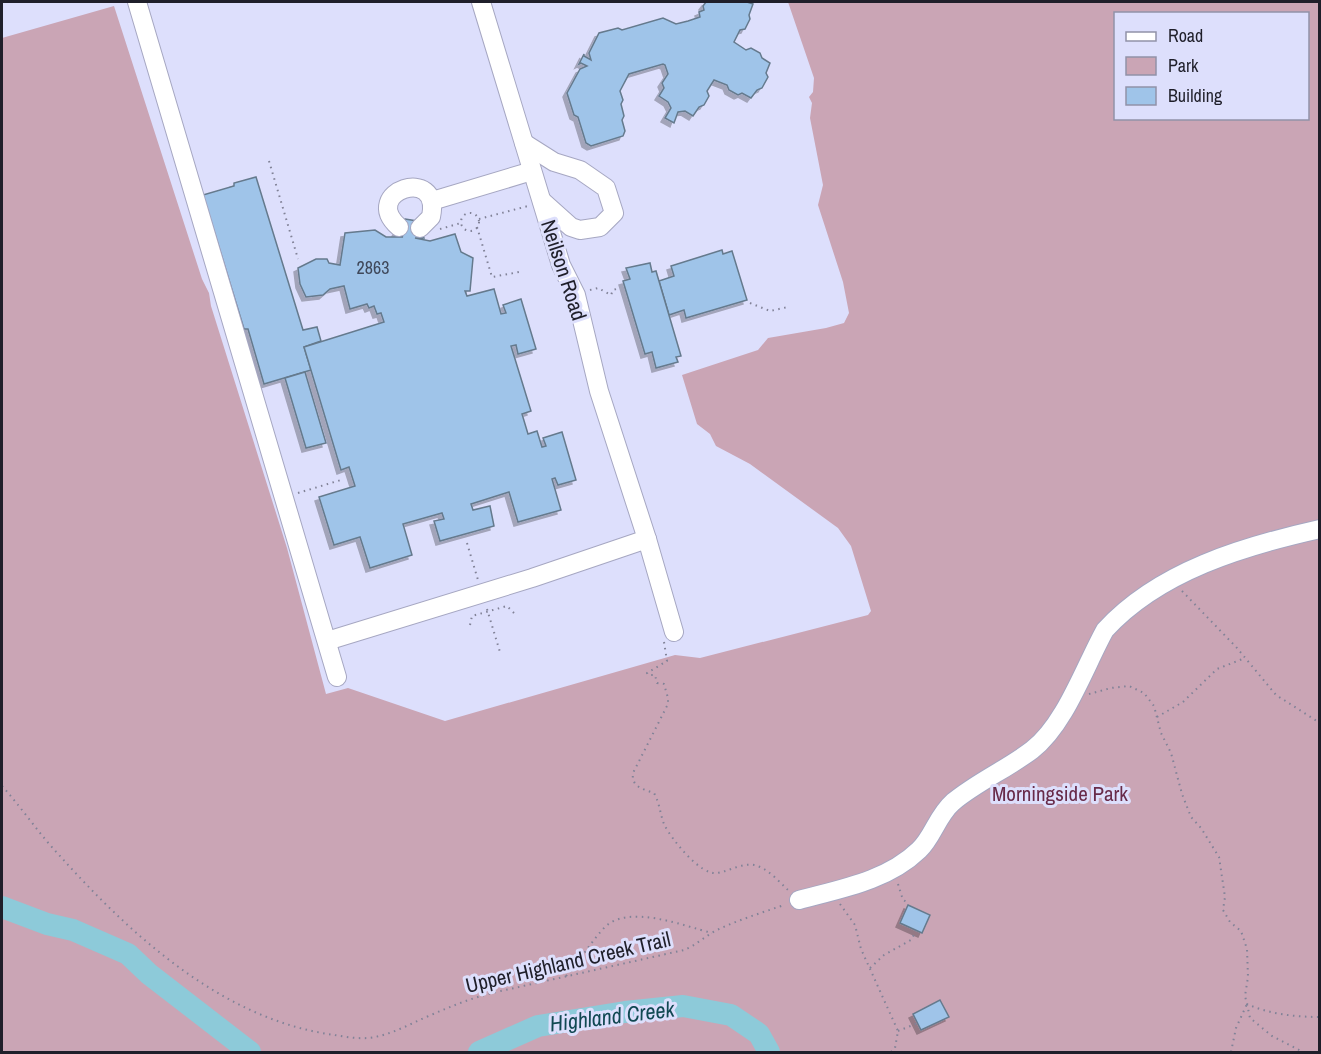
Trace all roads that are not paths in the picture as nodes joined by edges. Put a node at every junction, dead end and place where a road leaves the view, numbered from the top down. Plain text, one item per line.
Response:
1 (137, 2) edge
2 (481, 2) edge
3 (524, 143) junction
4 (532, 171) junction
5 (432, 201) junction
6 (541, 201) junction
7 (399, 227) dead end
8 (420, 228) dead end
9 (1320, 530) edge
10 (647, 539) junction
11 (674, 633) dead end
12 (327, 641) junction
13 (337, 677) dead end
14 (799, 900) road end

1 - 12 street
2 - 3 street, Neilson Road
3 - 4 street, Neilson Road
3 - 6 street
4 - 5 street
4 - 6 street, Neilson Road
5 - 7 street
5 - 8 street
6 - 10 street, Neilson Road
9 - 14 street
10 - 11 street, Neilson Road
10 - 12 street
12 - 13 street

